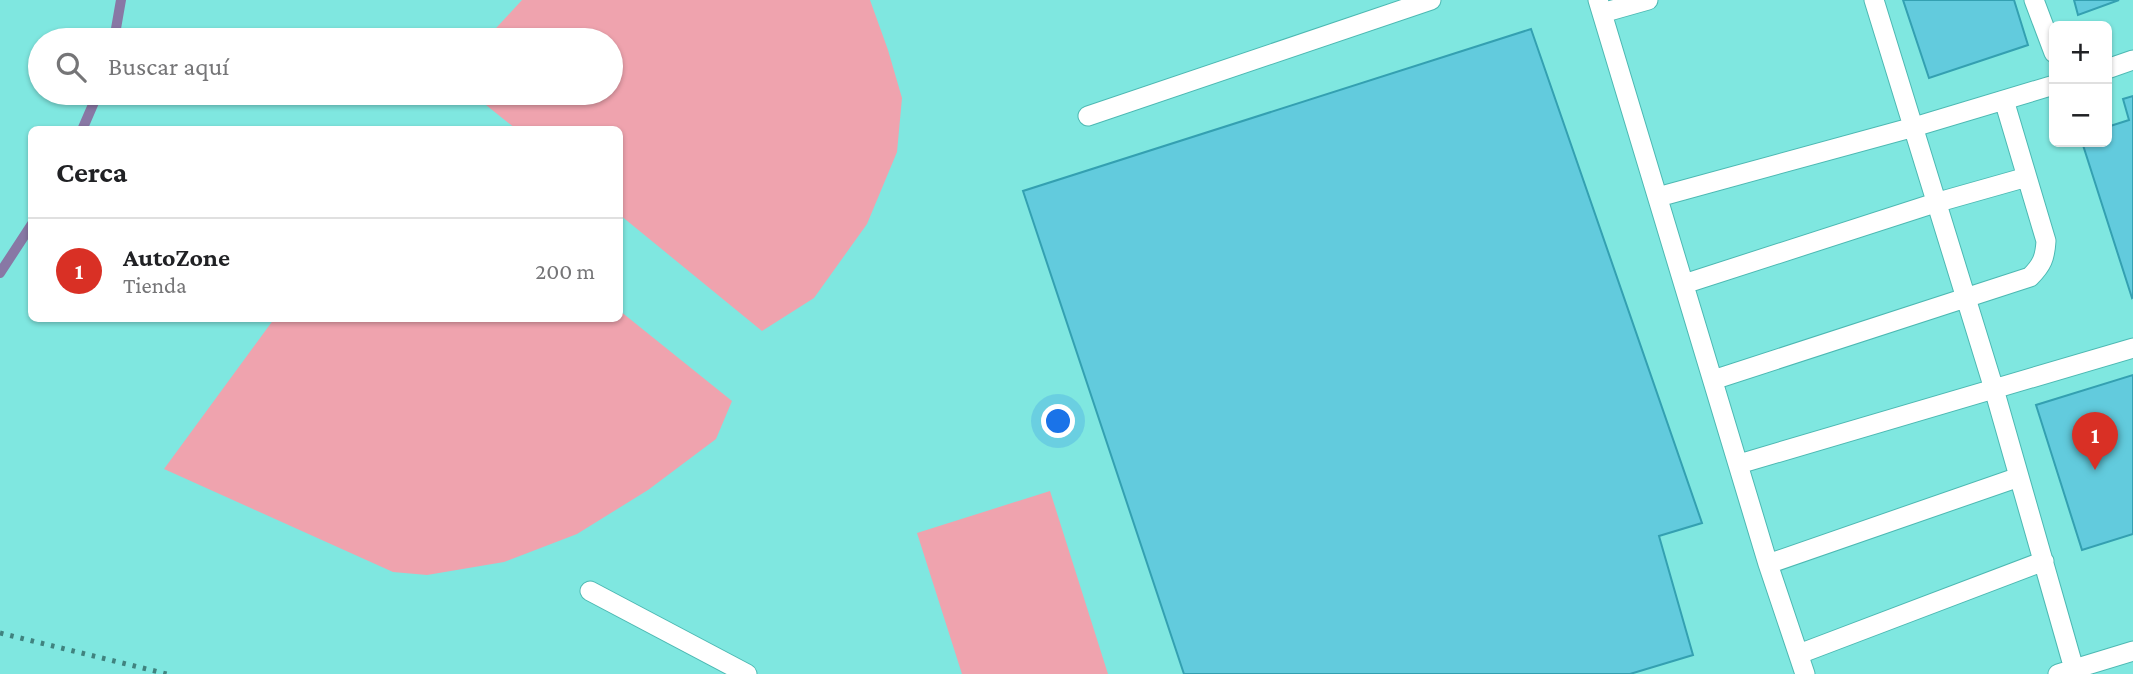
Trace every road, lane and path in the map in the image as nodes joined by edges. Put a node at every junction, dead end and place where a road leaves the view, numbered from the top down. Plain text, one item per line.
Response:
1 (1431, 0) edge
2 (1648, 0) edge
3 (1874, 0) edge
4 (2034, 0) edge
5 (1600, 7) edge
6 (2049, 40) edge
7 (2133, 60) edge
8 (2112, 67) edge
9 (2049, 86) edge
10 (2004, 100) junction
11 (1088, 116) dead end
12 (1914, 127) junction
13 (2027, 177) junction
14 (1658, 197) junction
15 (1935, 203) junction
16 (1684, 284) junction
17 (1966, 296) junction
18 (2133, 348) edge
19 (1713, 380) junction
20 (1994, 389) junction
21 (1738, 464) junction
22 (2019, 477) junction
23 (2044, 561) junction
24 (1768, 564) junction
25 (590, 591) dead end
26 (2133, 650) edge
27 (1799, 654) junction
28 (2066, 671) edge
29 (747, 674) edge
30 (1805, 674) edge

1 - 11 lane
2 - 5 lane
3 - 12 lane
4 - 6 lane
5 - 14 lane
7 - 8 lane
9 - 10 lane
10 - 12 lane
10 - 13 lane
12 - 14 lane
12 - 15 lane
13 - 15 lane
13 - 17 lane
14 - 16 lane
15 - 16 lane
15 - 17 lane
16 - 19 lane
17 - 19 lane
17 - 20 lane
18 - 20 lane
19 - 21 lane
20 - 21 lane
20 - 22 lane
21 - 24 lane
22 - 23 lane
22 - 24 lane
23 - 27 lane
23 - 28 lane
24 - 27 lane
25 - 29 lane
26 - 28 lane
27 - 30 lane

